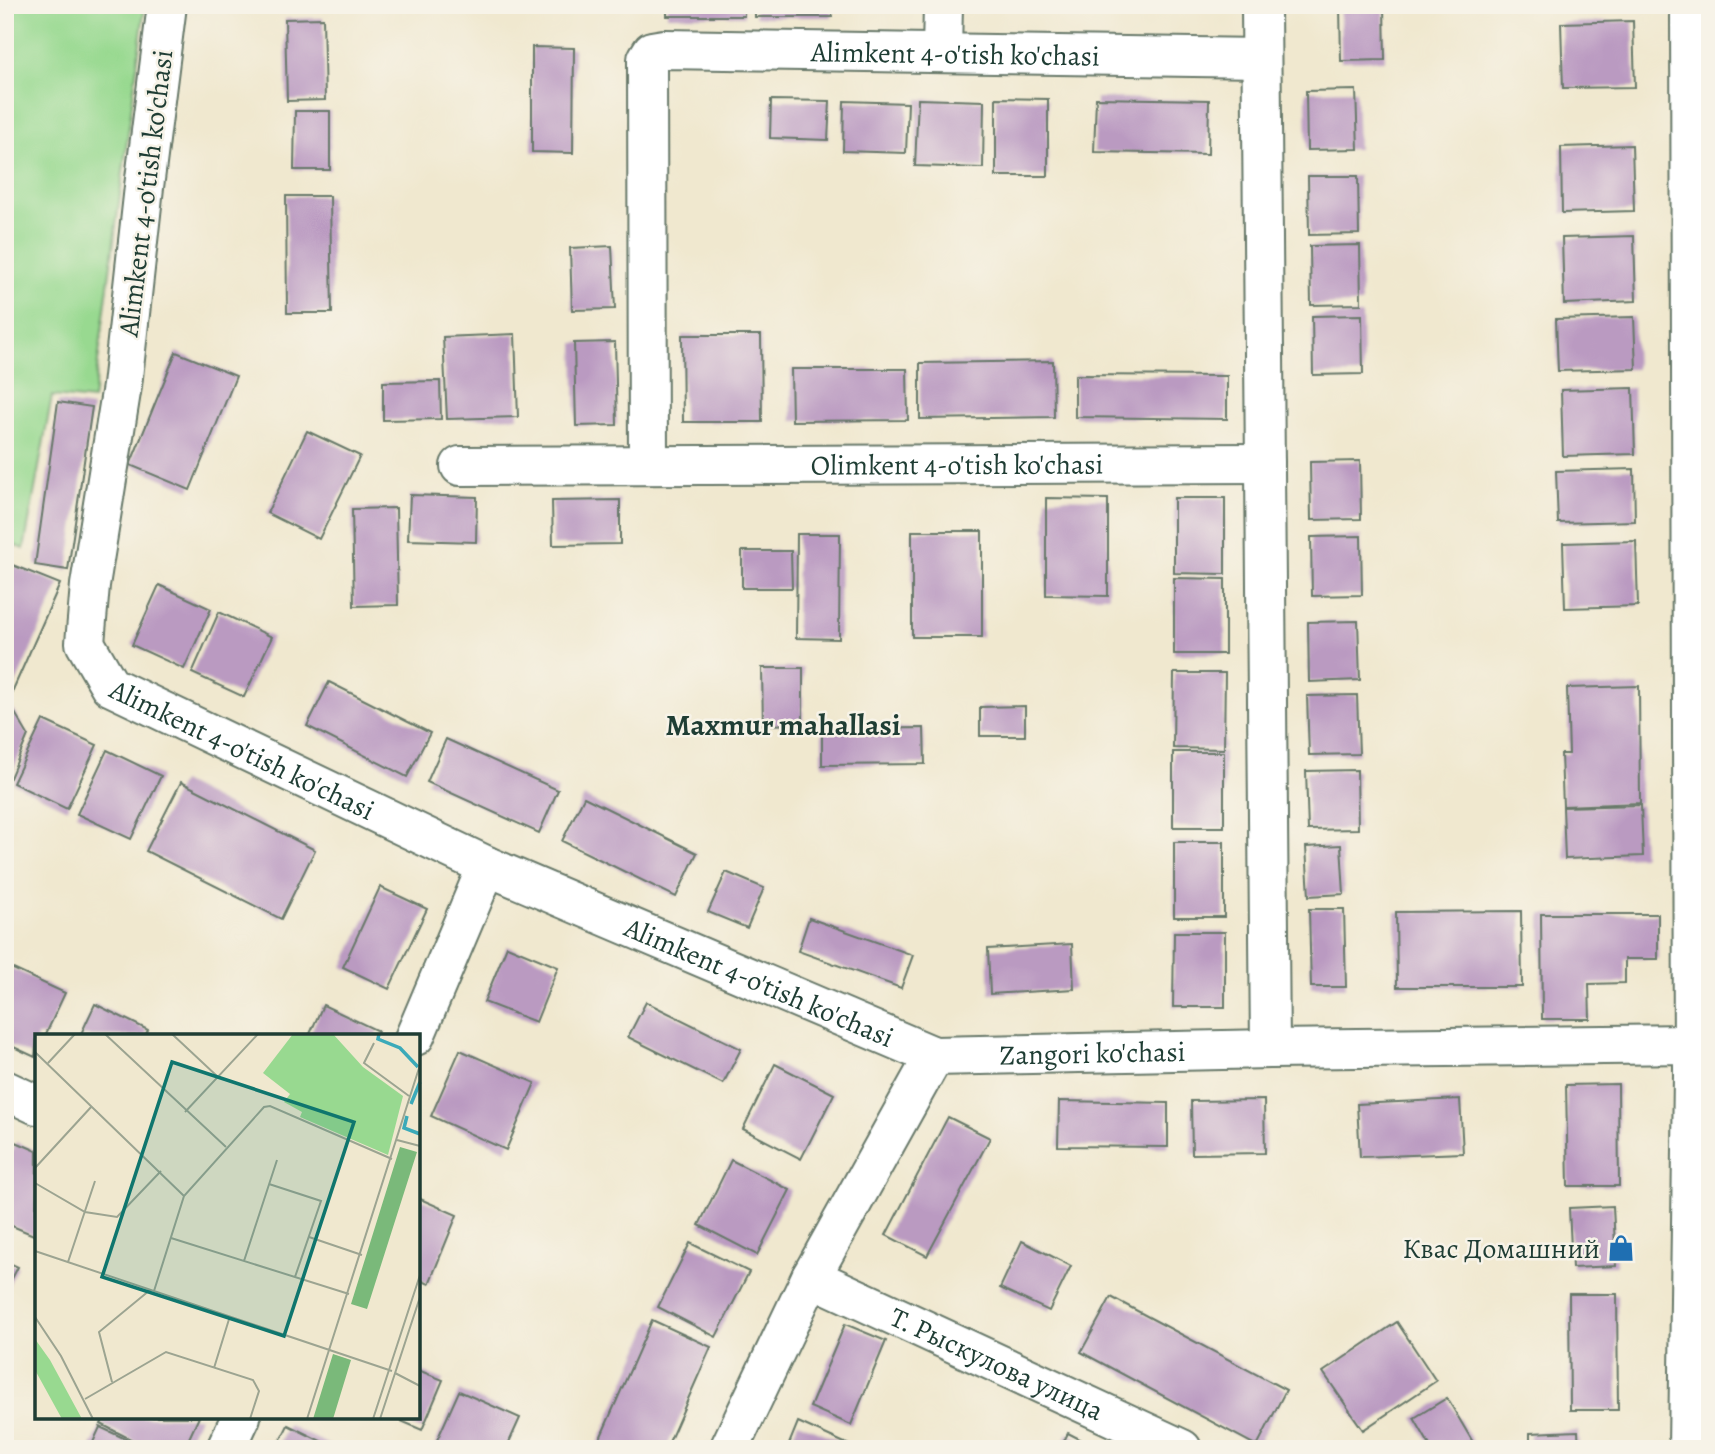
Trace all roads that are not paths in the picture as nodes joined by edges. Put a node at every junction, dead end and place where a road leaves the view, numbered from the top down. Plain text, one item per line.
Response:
1 (167, 5) edge
2 (943, 5) edge
3 (1261, 5) edge
4 (1690, 5) edge
5 (942, 52) junction
6 (1261, 58) junction
7 (1701, 435) edge
8 (1265, 463) junction
9 (648, 465) junction
10 (460, 466) dead end
11 (487, 866) junction
12 (416, 1034) edge
13 (1270, 1049) junction
14 (934, 1056) junction
15 (1698, 1067) edge
16 (5, 1090) edge
17 (35, 1104) edge
18 (811, 1277) junction
19 (240, 1419) edge
20 (226, 1449) edge
21 (729, 1449) edge
22 (1182, 1449) edge
23 (1688, 1449) edge

1 - 11 street, Alimkent 4-o'tish ko'chasi
2 - 5 street
3 - 6 street
4 - 7 street
5 - 6 street, Alimkent 4-o'tish ko'chasi
5 - 9 street, Alimkent 4-o'tish ko'chasi
6 - 8 street
7 - 15 street
8 - 9 street, Olimkent 4-o'tish ko'chasi
8 - 13 street
9 - 10 street, Olimkent 4-o'tish ko'chasi
11 - 12 street
11 - 14 street, Alimkent 4-o'tish ko'chasi
13 - 14 street, Zangori ko'chasi
13 - 15 street, Zangori ko'chasi
14 - 18 street
15 - 23 street
16 - 17 street
18 - 21 street
18 - 22 street, Т. Рыскулова улица
19 - 20 street

